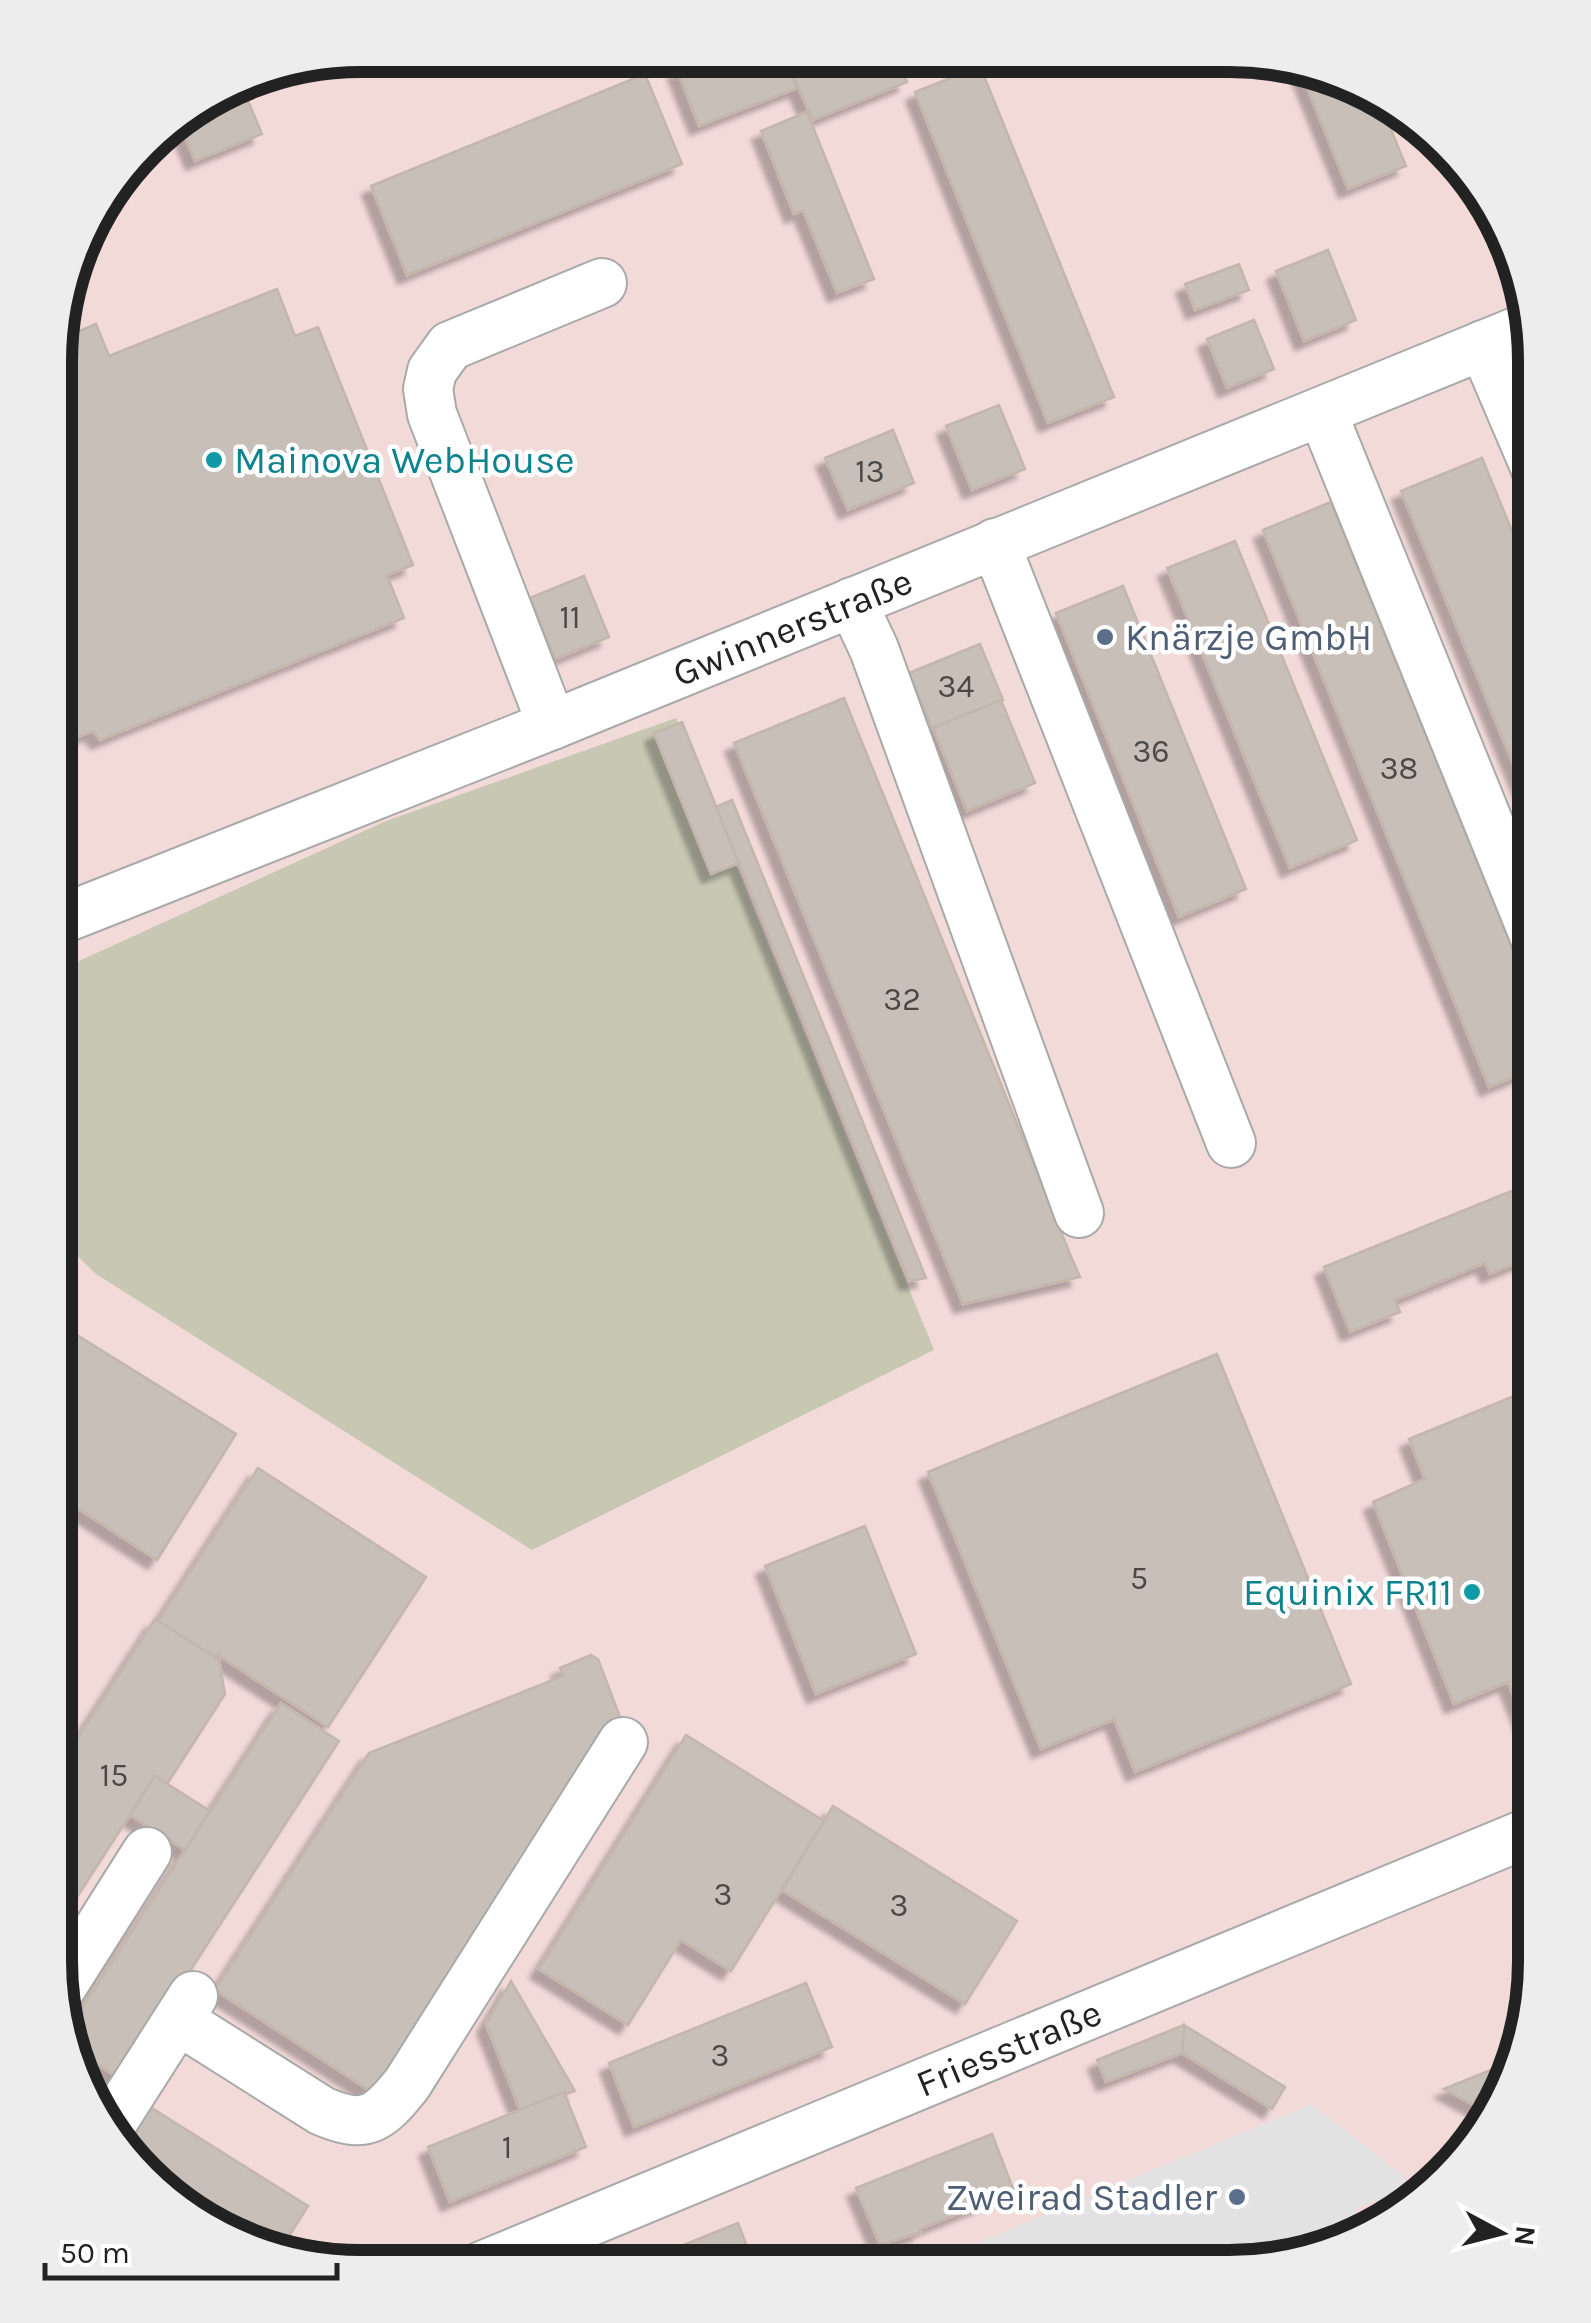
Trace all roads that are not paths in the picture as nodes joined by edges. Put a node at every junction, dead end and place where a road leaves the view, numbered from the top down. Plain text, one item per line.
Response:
1 (602, 283) dead end
2 (1516, 332) edge
3 (1483, 345) junction
4 (1322, 412) junction
5 (1518, 427) edge
6 (995, 543) junction
7 (852, 602) junction
8 (552, 725) junction
9 (1518, 896) edge
10 (72, 915) edge
11 (1232, 1143) dead end
12 (1079, 1212) dead end
13 (623, 1742) dead end
14 (1518, 1837) edge
15 (147, 1852) dead end
16 (73, 1970) edge
17 (117, 2115) edge
18 (521, 2250) edge

1 - 8 street
2 - 3 street, Gwinnerstraße
3 - 4 street, Gwinnerstraße
3 - 5 street
4 - 6 street, Gwinnerstraße
4 - 9 street
6 - 7 street, Gwinnerstraße
6 - 11 street
7 - 8 street, Gwinnerstraße
7 - 12 street
8 - 10 street, Gwinnerstraße
13 - 17 street
14 - 18 street, Friesstraße
15 - 16 street

